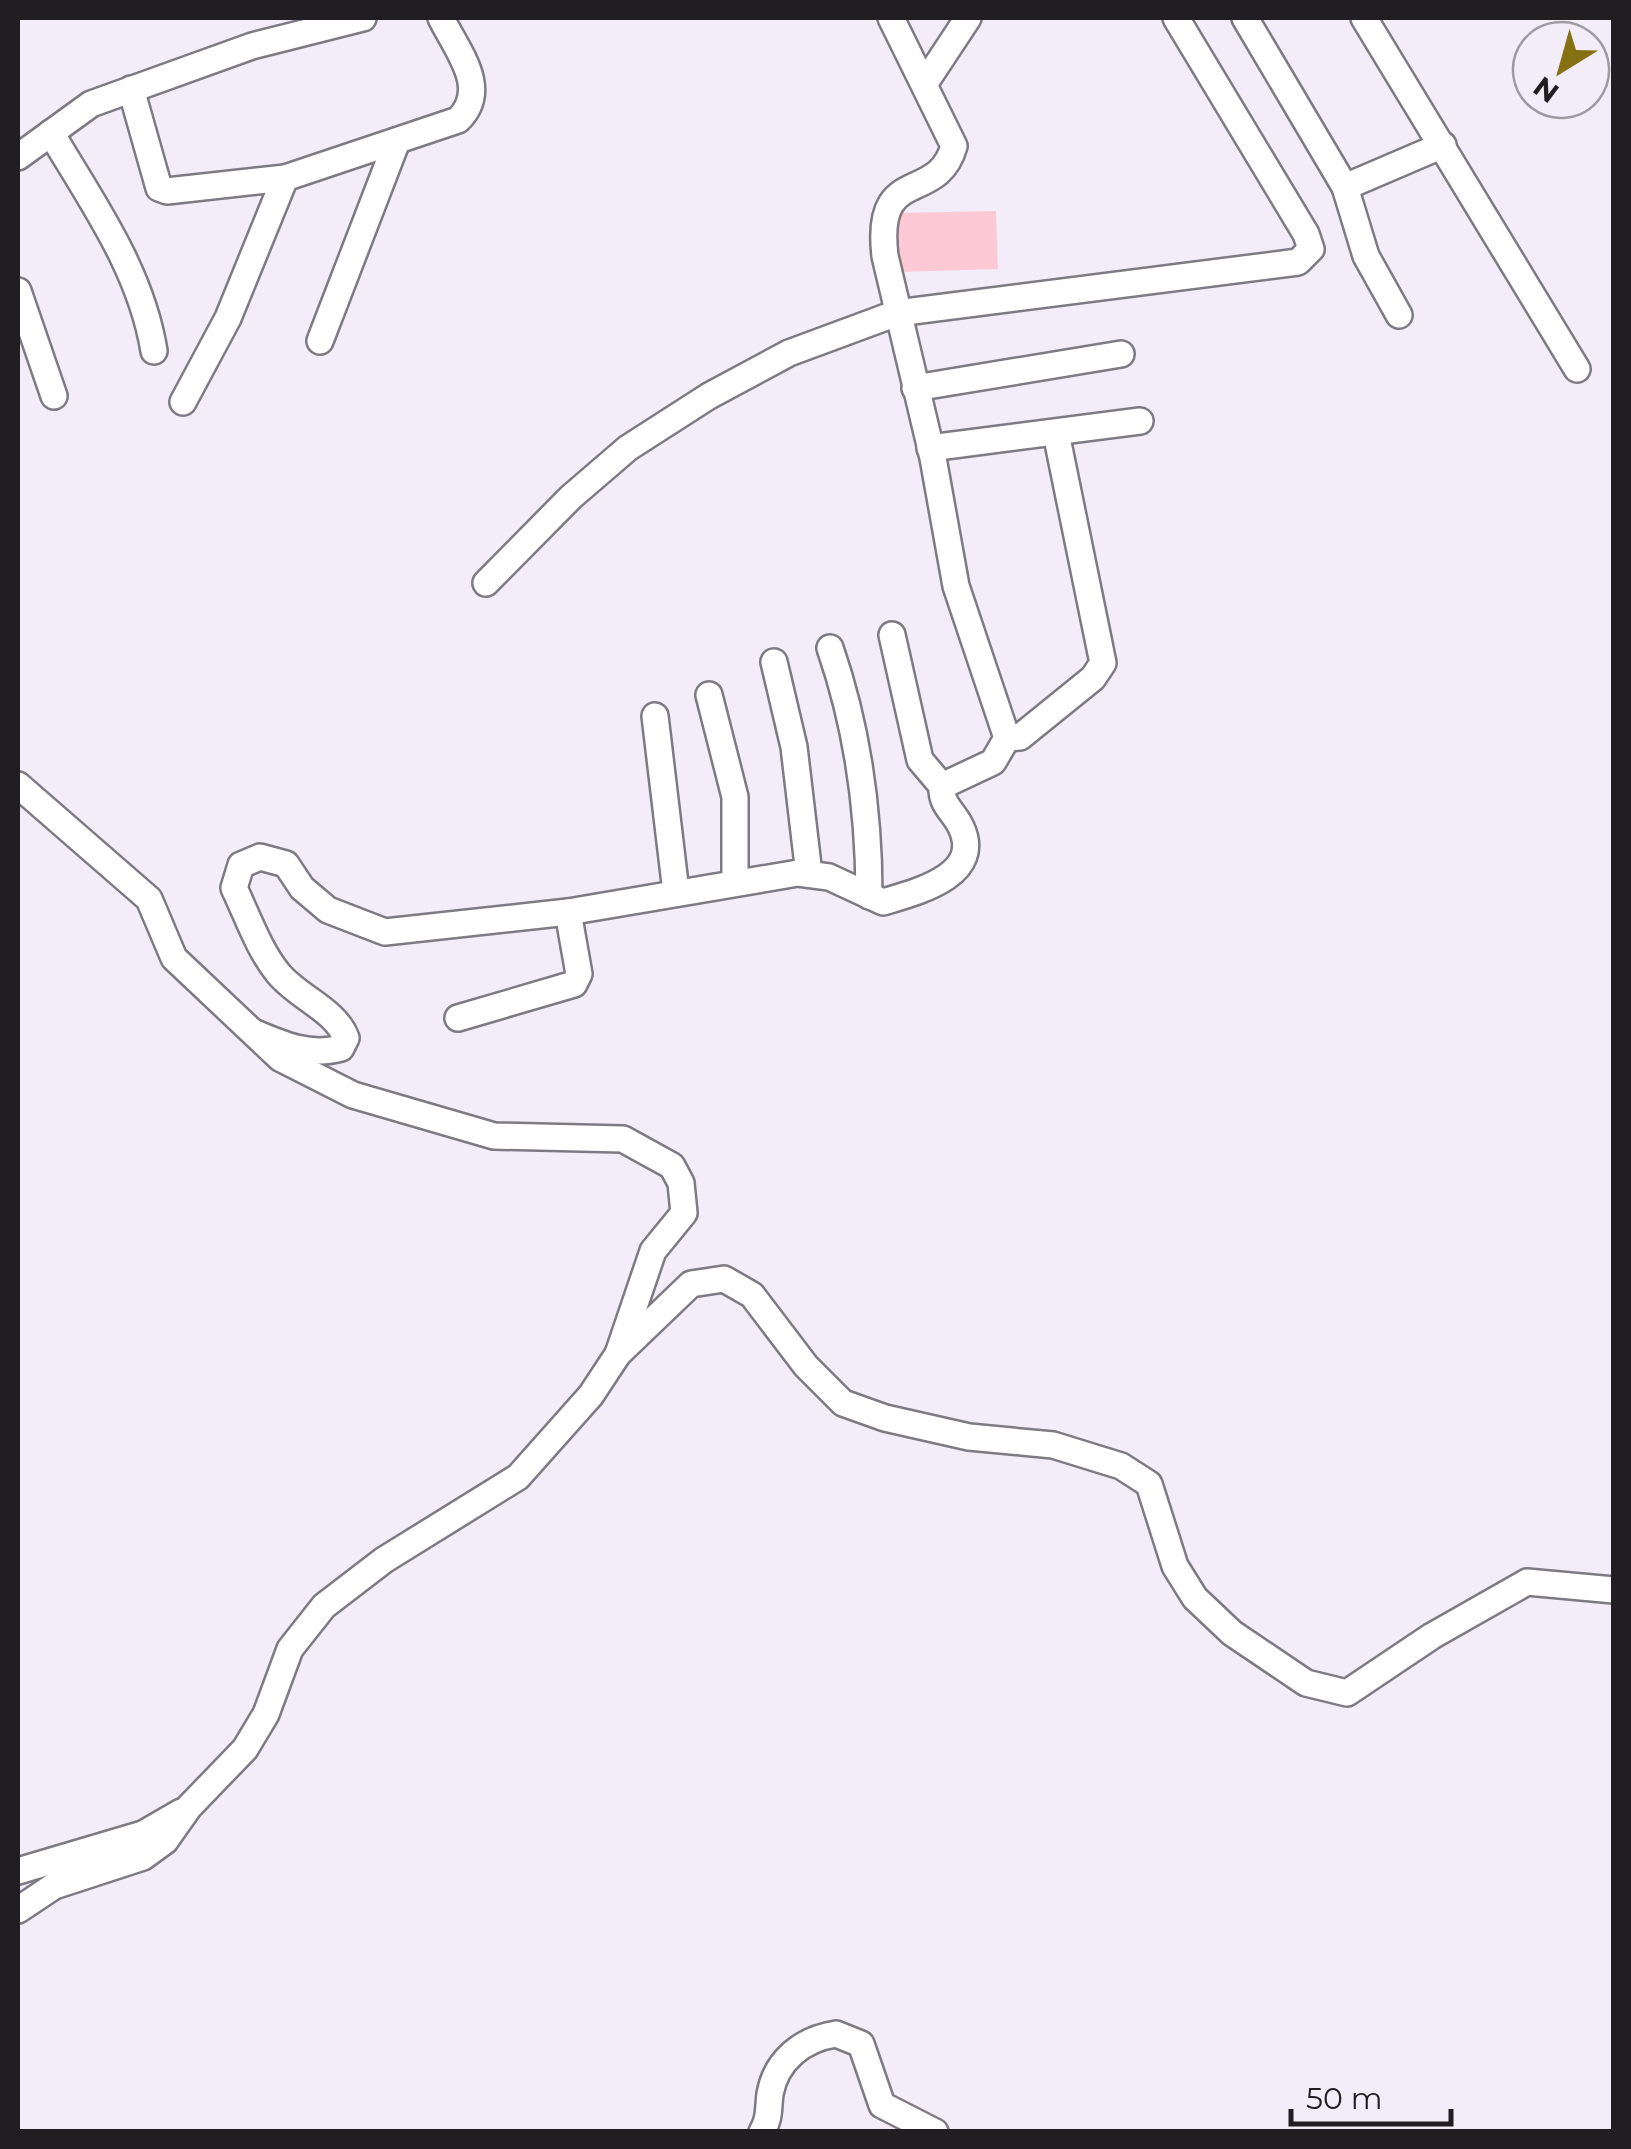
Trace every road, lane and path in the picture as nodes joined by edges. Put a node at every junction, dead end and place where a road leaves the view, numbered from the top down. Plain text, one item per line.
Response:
1 (363, 18) edge
2 (441, 18) edge
3 (891, 18) edge
4 (968, 18) edge
5 (1176, 18) edge
6 (1244, 18) edge
7 (1364, 18) edge
8 (925, 83) junction
9 (130, 90) junction
10 (51, 133) junction
11 (398, 142) junction
12 (1443, 145) junction
13 (18, 157) edge
14 (285, 178) junction
15 (1345, 188) junction
16 (18, 291) edge
17 (897, 313) junction
18 (1399, 315) dead end
19 (320, 341) dead end
20 (154, 351) dead end
21 (1121, 354) dead end
22 (1577, 369) dead end
23 (915, 388) junction
24 (54, 396) dead end
25 (182, 402) dead end
26 (1140, 421) dead end
27 (1056, 433) junction
28 (930, 448) junction
29 (486, 583) dead end
30 (892, 635) dead end
31 (830, 648) dead end
32 (774, 662) dead end
33 (709, 695) dead end
34 (655, 716) dead end
35 (1007, 738) junction
36 (18, 785) edge
37 (942, 786) junction
38 (809, 874) junction
39 (735, 883) junction
40 (676, 892) junction
41 (869, 896) junction
42 (568, 912) junction
43 (458, 1018) dead end
44 (253, 1032) junction
45 (618, 1354) junction
46 (1614, 1590) edge
47 (190, 1807) junction
48 (18, 1871) edge
49 (18, 1910) edge
50 (762, 2132) edge
51 (935, 2132) edge

1 - 9 street
2 - 11 street
3 - 8 street
4 - 8 street
5 - 17 street
6 - 15 street
7 - 12 street
8 - 17 street
9 - 10 street
9 - 14 street
10 - 13 street
10 - 20 street
11 - 14 street
11 - 19 street
12 - 15 street
12 - 22 street
14 - 25 street
15 - 18 street
16 - 24 street
17 - 23 street
17 - 29 street
21 - 23 street
23 - 28 street
26 - 27 street
27 - 28 street
27 - 35 street
28 - 35 street
30 - 37 street
31 - 41 street
32 - 38 street
33 - 39 street
34 - 40 street
35 - 37 street
36 - 44 street
37 - 41 street
38 - 39 street
38 - 41 street
39 - 40 street
40 - 42 street
42 - 43 street
42 - 44 street
44 - 45 street
45 - 46 street
45 - 47 street
47 - 48 street
47 - 49 street
50 - 51 street

